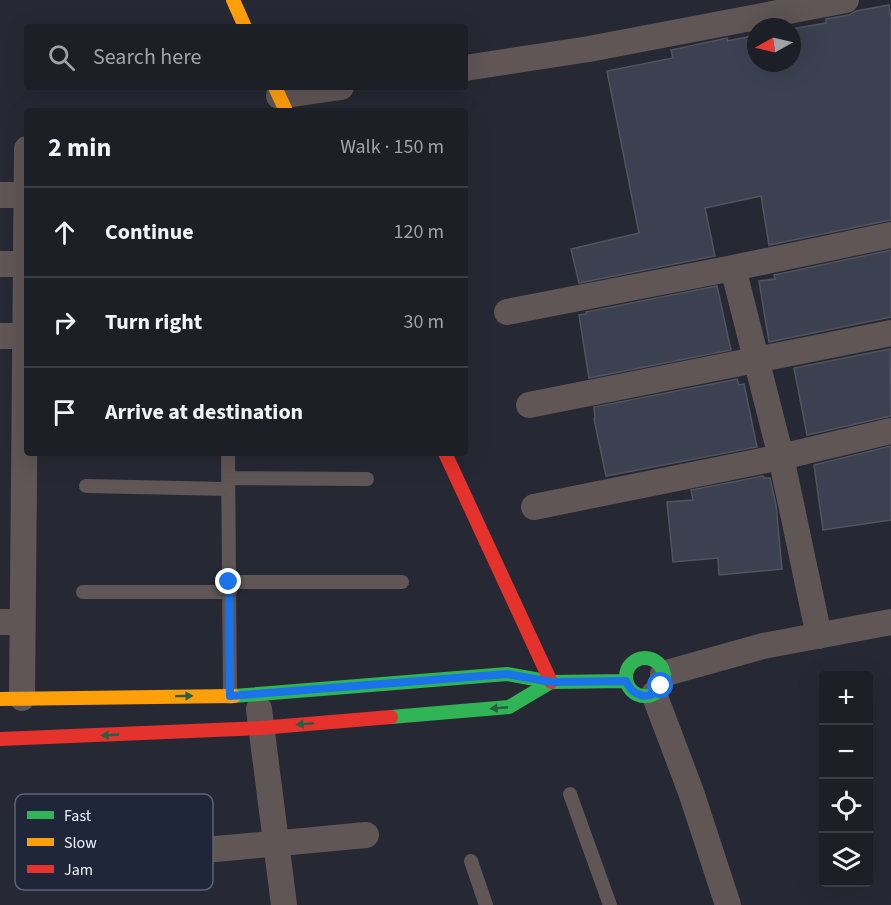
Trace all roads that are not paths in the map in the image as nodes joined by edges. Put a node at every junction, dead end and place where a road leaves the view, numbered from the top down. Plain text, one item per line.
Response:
1 (233, 0) edge
2 (846, 0) edge
3 (244, 24) edge
4 (468, 68) edge
5 (324, 90) edge
6 (280, 98) edge
7 (0, 195) edge
8 (24, 195) edge
9 (24, 200) edge
10 (891, 235) edge
11 (12, 264) edge
12 (733, 268) junction
13 (507, 312) dead end
14 (891, 333) edge
15 (12, 336) edge
16 (756, 359) junction
17 (529, 405) dead end
18 (891, 431) edge
19 (228, 456) edge
20 (446, 456) edge
21 (781, 457) junction
22 (12, 477) edge
23 (367, 479) dead end
24 (229, 484) junction
25 (86, 486) dead end
26 (534, 507) dead end
27 (11, 552) edge
28 (402, 582) dead end
29 (230, 587) junction
30 (83, 592) dead end
31 (11, 622) edge
32 (891, 622) edge
33 (819, 636) junction
34 (626, 681) junction
35 (551, 682) junction
36 (659, 684) junction
37 (257, 694) junction
38 (11, 699) edge
39 (230, 713) junction
40 (260, 728) junction
41 (0, 738) edge
42 (570, 794) dead end
43 (366, 836) dead end
44 (275, 845) junction
45 (213, 850) edge
46 (471, 861) dead end
47 (284, 905) edge
48 (486, 905) edge
49 (610, 905) edge
50 (729, 905) edge

1 - 3 street
2 - 4 street
5 - 6 street
7 - 8 street
9 - 11 street
10 - 12 street
11 - 15 street
12 - 13 street
12 - 16 street
14 - 16 street
15 - 22 street
16 - 17 street
16 - 21 street
18 - 21 street
19 - 24 lane
20 - 35 street
21 - 26 street
21 - 33 street
22 - 27 street
23 - 24 lane
24 - 25 lane
24 - 29 lane
27 - 31 street
28 - 29 lane
29 - 30 lane
29 - 39 lane
31 - 38 street
32 - 33 street
33 - 36 street
34 - 35 street
34 - 36 street
34 - 36 street
35 - 37 street
35 -> 40 street
36 - 50 street
37 - 39 street
37 - 40 street
38 -> 39 street
39 - 40 street
39 -> 41 street
40 - 44 street
42 - 49 lane
43 - 44 street
44 - 45 street
44 - 47 street
46 - 48 lane

